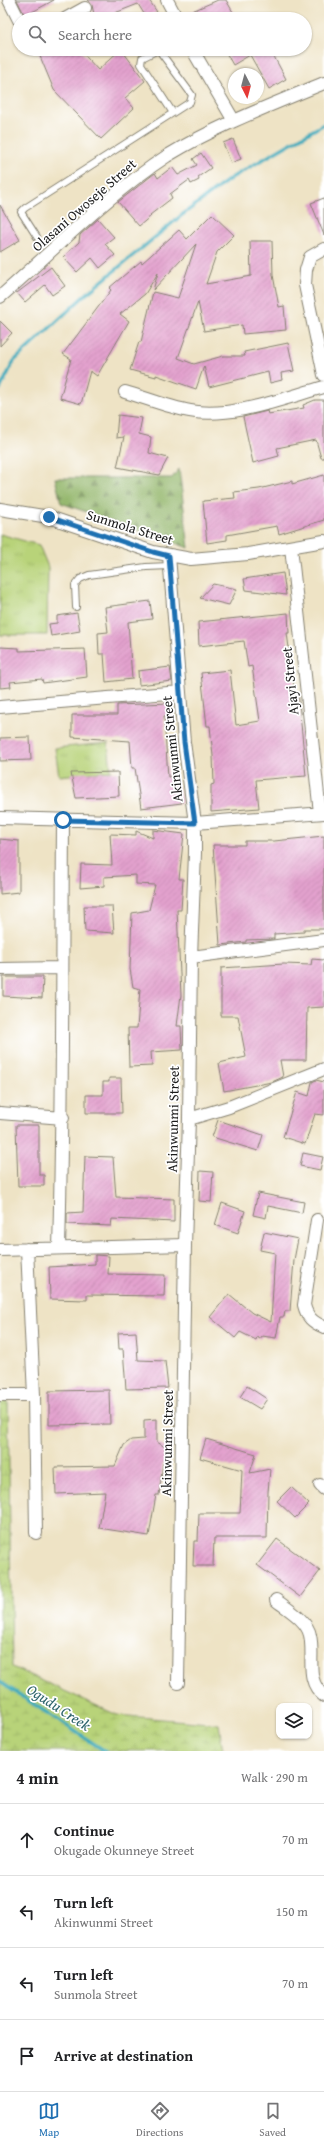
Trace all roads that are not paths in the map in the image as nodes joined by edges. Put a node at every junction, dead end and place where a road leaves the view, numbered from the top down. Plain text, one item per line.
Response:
1 (9, 0) edge
2 (167, 0) edge
3 (85, 8) dead end
4 (15, 12) edge
5 (78, 12) edge
6 (173, 12) edge
7 (146, 56) edge
8 (163, 56) edge
9 (196, 56) edge
10 (324, 83) edge
11 (173, 113) junction
12 (234, 121) junction
13 (37, 237) dead end
14 (324, 249) edge
15 (0, 297) edge
16 (324, 375) edge
17 (324, 387) edge
18 (125, 392) dead end
19 (0, 509) edge
20 (324, 540) edge
21 (291, 547) junction
22 (170, 561) junction
23 (76, 607) dead end
24 (180, 692) junction
25 (0, 707) edge
26 (322, 813) edge
27 (0, 818) edge
28 (63, 820) junction
29 (195, 823) junction
30 (324, 940) edge
31 (191, 957) junction
32 (62, 968) junction
33 (0, 969) edge
34 (324, 1069) edge
35 (0, 1113) edge
36 (63, 1118) junction
37 (189, 1119) junction
38 (317, 1220) dead end
39 (185, 1246) junction
40 (59, 1248) junction
41 (27, 1249) junction
42 (0, 1250) edge
43 (324, 1327) edge
44 (0, 1395) edge
45 (34, 1395) junction
46 (36, 1533) dead end
47 (276, 1600) dead end
48 (178, 1683) dead end
49 (324, 1696) edge

1 - 4 street
2 - 6 street
3 - 5 street
7 - 11 lane
8 - 11 lane
9 - 12 street
10 - 12 street, Olasani Owoseje Street
11 - 13 lane
12 - 15 street, Olasani Owoseje Street
14 - 16 street
17 - 18 street
19 - 22 street, Sunmola Street
20 - 21 street, Sunmola Street
21 - 22 street, Sunmola Street
21 - 26 street, Ajayi Street
22 - 23 lane
22 - 24 street, Akinwunmi Street
24 - 25 street
24 - 29 street, Akinwunmi Street
26 - 29 street
27 - 28 street
28 - 29 street
28 - 32 street
29 - 31 street, Akinwunmi Street
30 - 31 street
31 - 37 street, Akinwunmi Street
32 - 33 street
32 - 36 street
34 - 37 street
35 - 36 street
36 - 40 street
37 - 39 street, Akinwunmi Street
38 - 43 street
39 - 40 street
39 - 48 street, Akinwunmi Street
40 - 41 street
41 - 42 street
41 - 45 street
44 - 45 street
45 - 46 street
47 - 49 street

